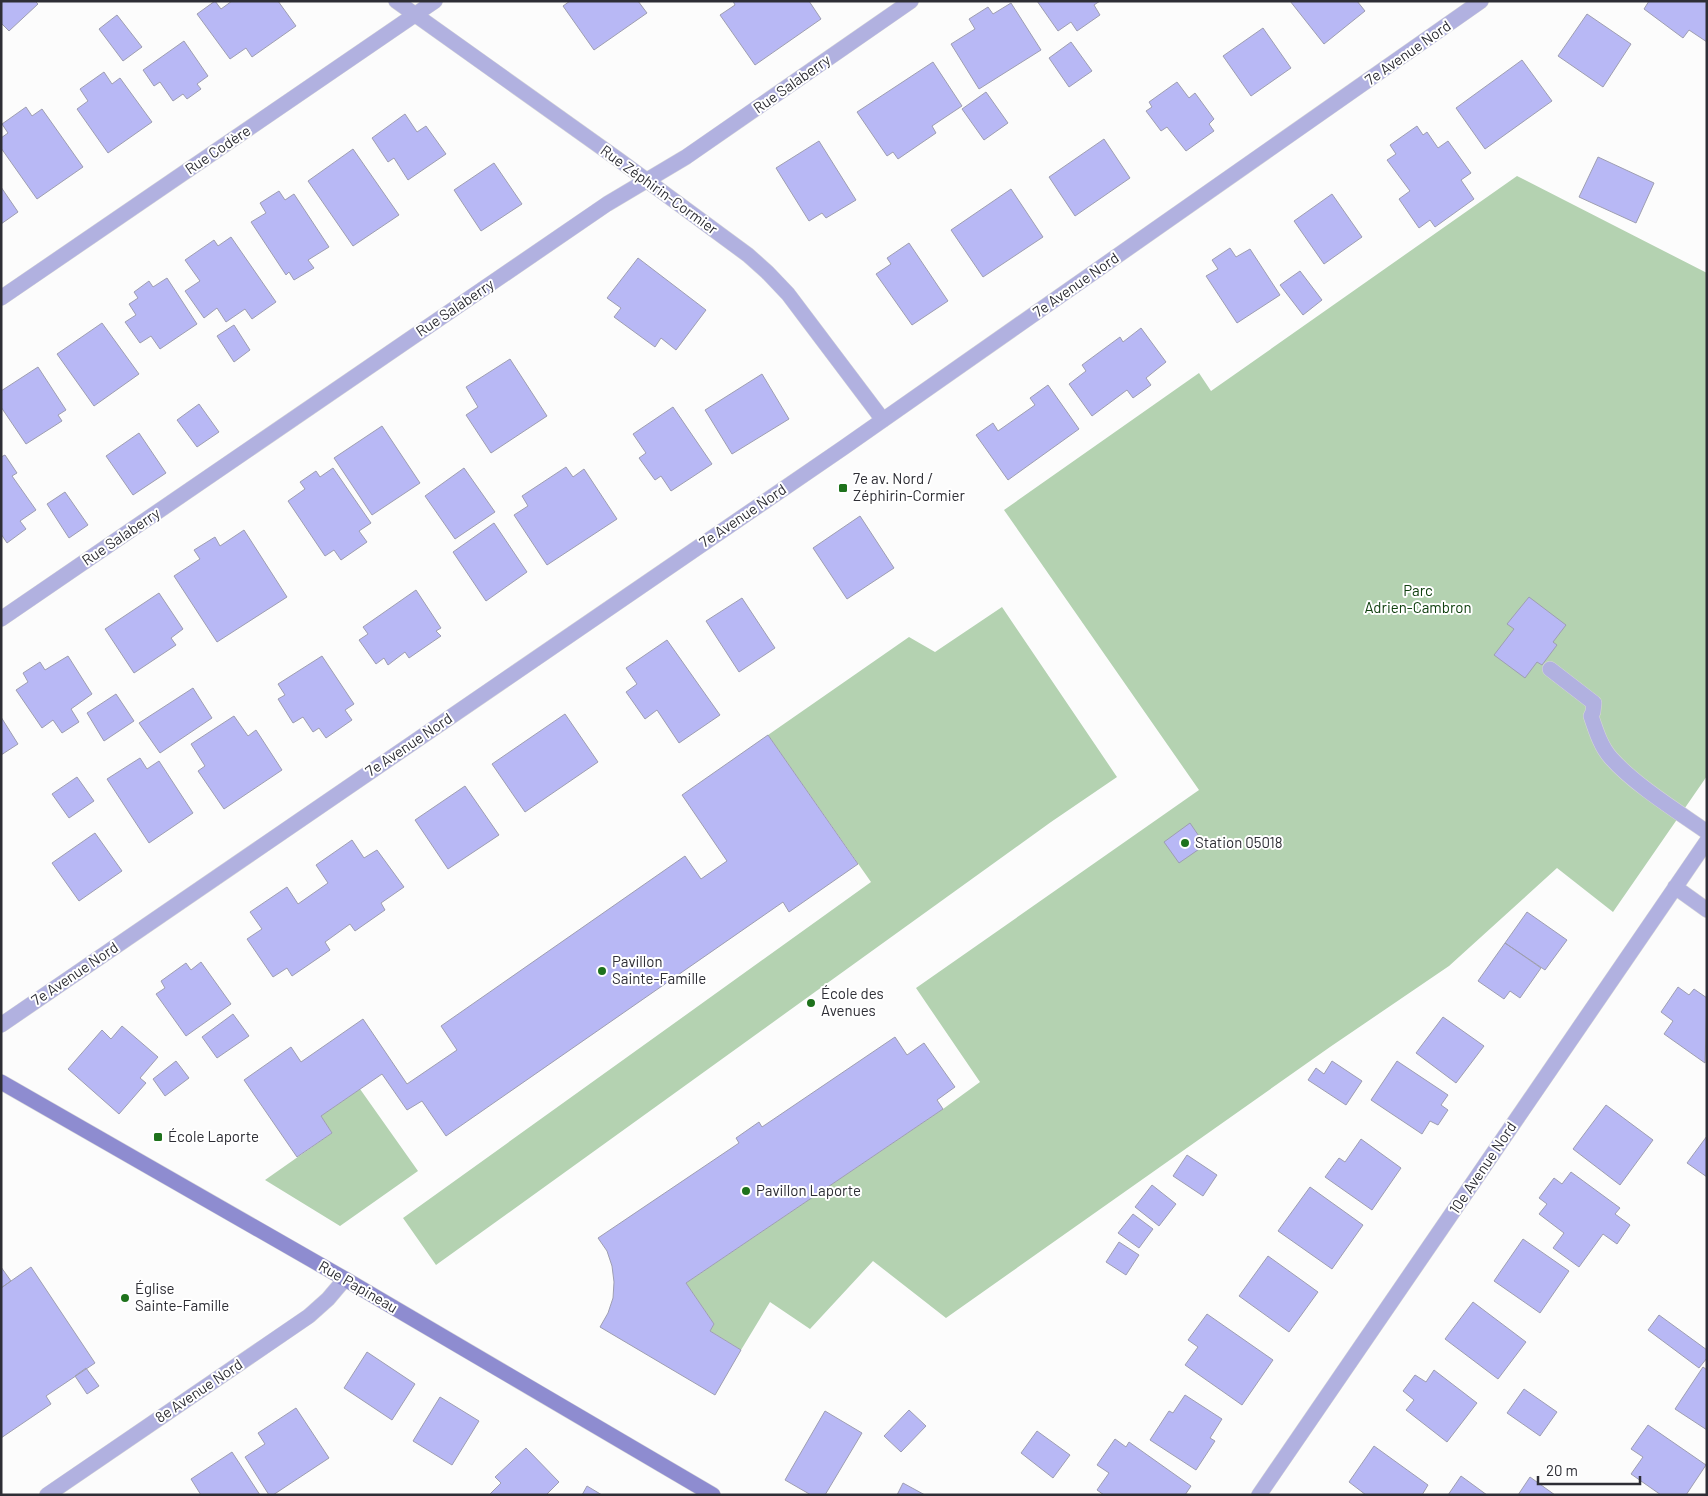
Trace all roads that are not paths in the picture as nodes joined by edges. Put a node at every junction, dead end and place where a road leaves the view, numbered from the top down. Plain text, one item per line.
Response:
1 (396, 1) edge
2 (435, 1) edge
3 (911, 1) edge
4 (1481, 1) edge
5 (415, 16) junction
6 (647, 180) junction
7 (1, 298) edge
8 (883, 420) junction
9 (1, 619) edge
10 (1550, 669) dead end
11 (1707, 832) edge
12 (1707, 841) edge
13 (1675, 887) junction
14 (1707, 910) edge
15 (1, 1025) edge
16 (1, 1082) edge
17 (346, 1279) junction
18 (47, 1495) edge
19 (713, 1495) edge
20 (1259, 1495) edge

1 - 5 street, Rue Zéphirin-Cormier
2 - 5 street, Rue Codère
3 - 6 street, Rue Salaberry
4 - 8 street, 7e Avenue Nord
5 - 6 street, Rue Zéphirin-Cormier
5 - 7 street, Rue Codère
6 - 8 street, Rue Zéphirin-Cormier
6 - 9 street, Rue Salaberry
8 - 15 street, 7e Avenue Nord
10 - 11 street
12 - 13 street, 10e Avenue Nord
13 - 14 street
13 - 20 street, 10e Avenue Nord
16 - 17 street, Rue Papineau
17 - 18 street, 8e Avenue Nord
17 - 19 street, Rue Papineau

